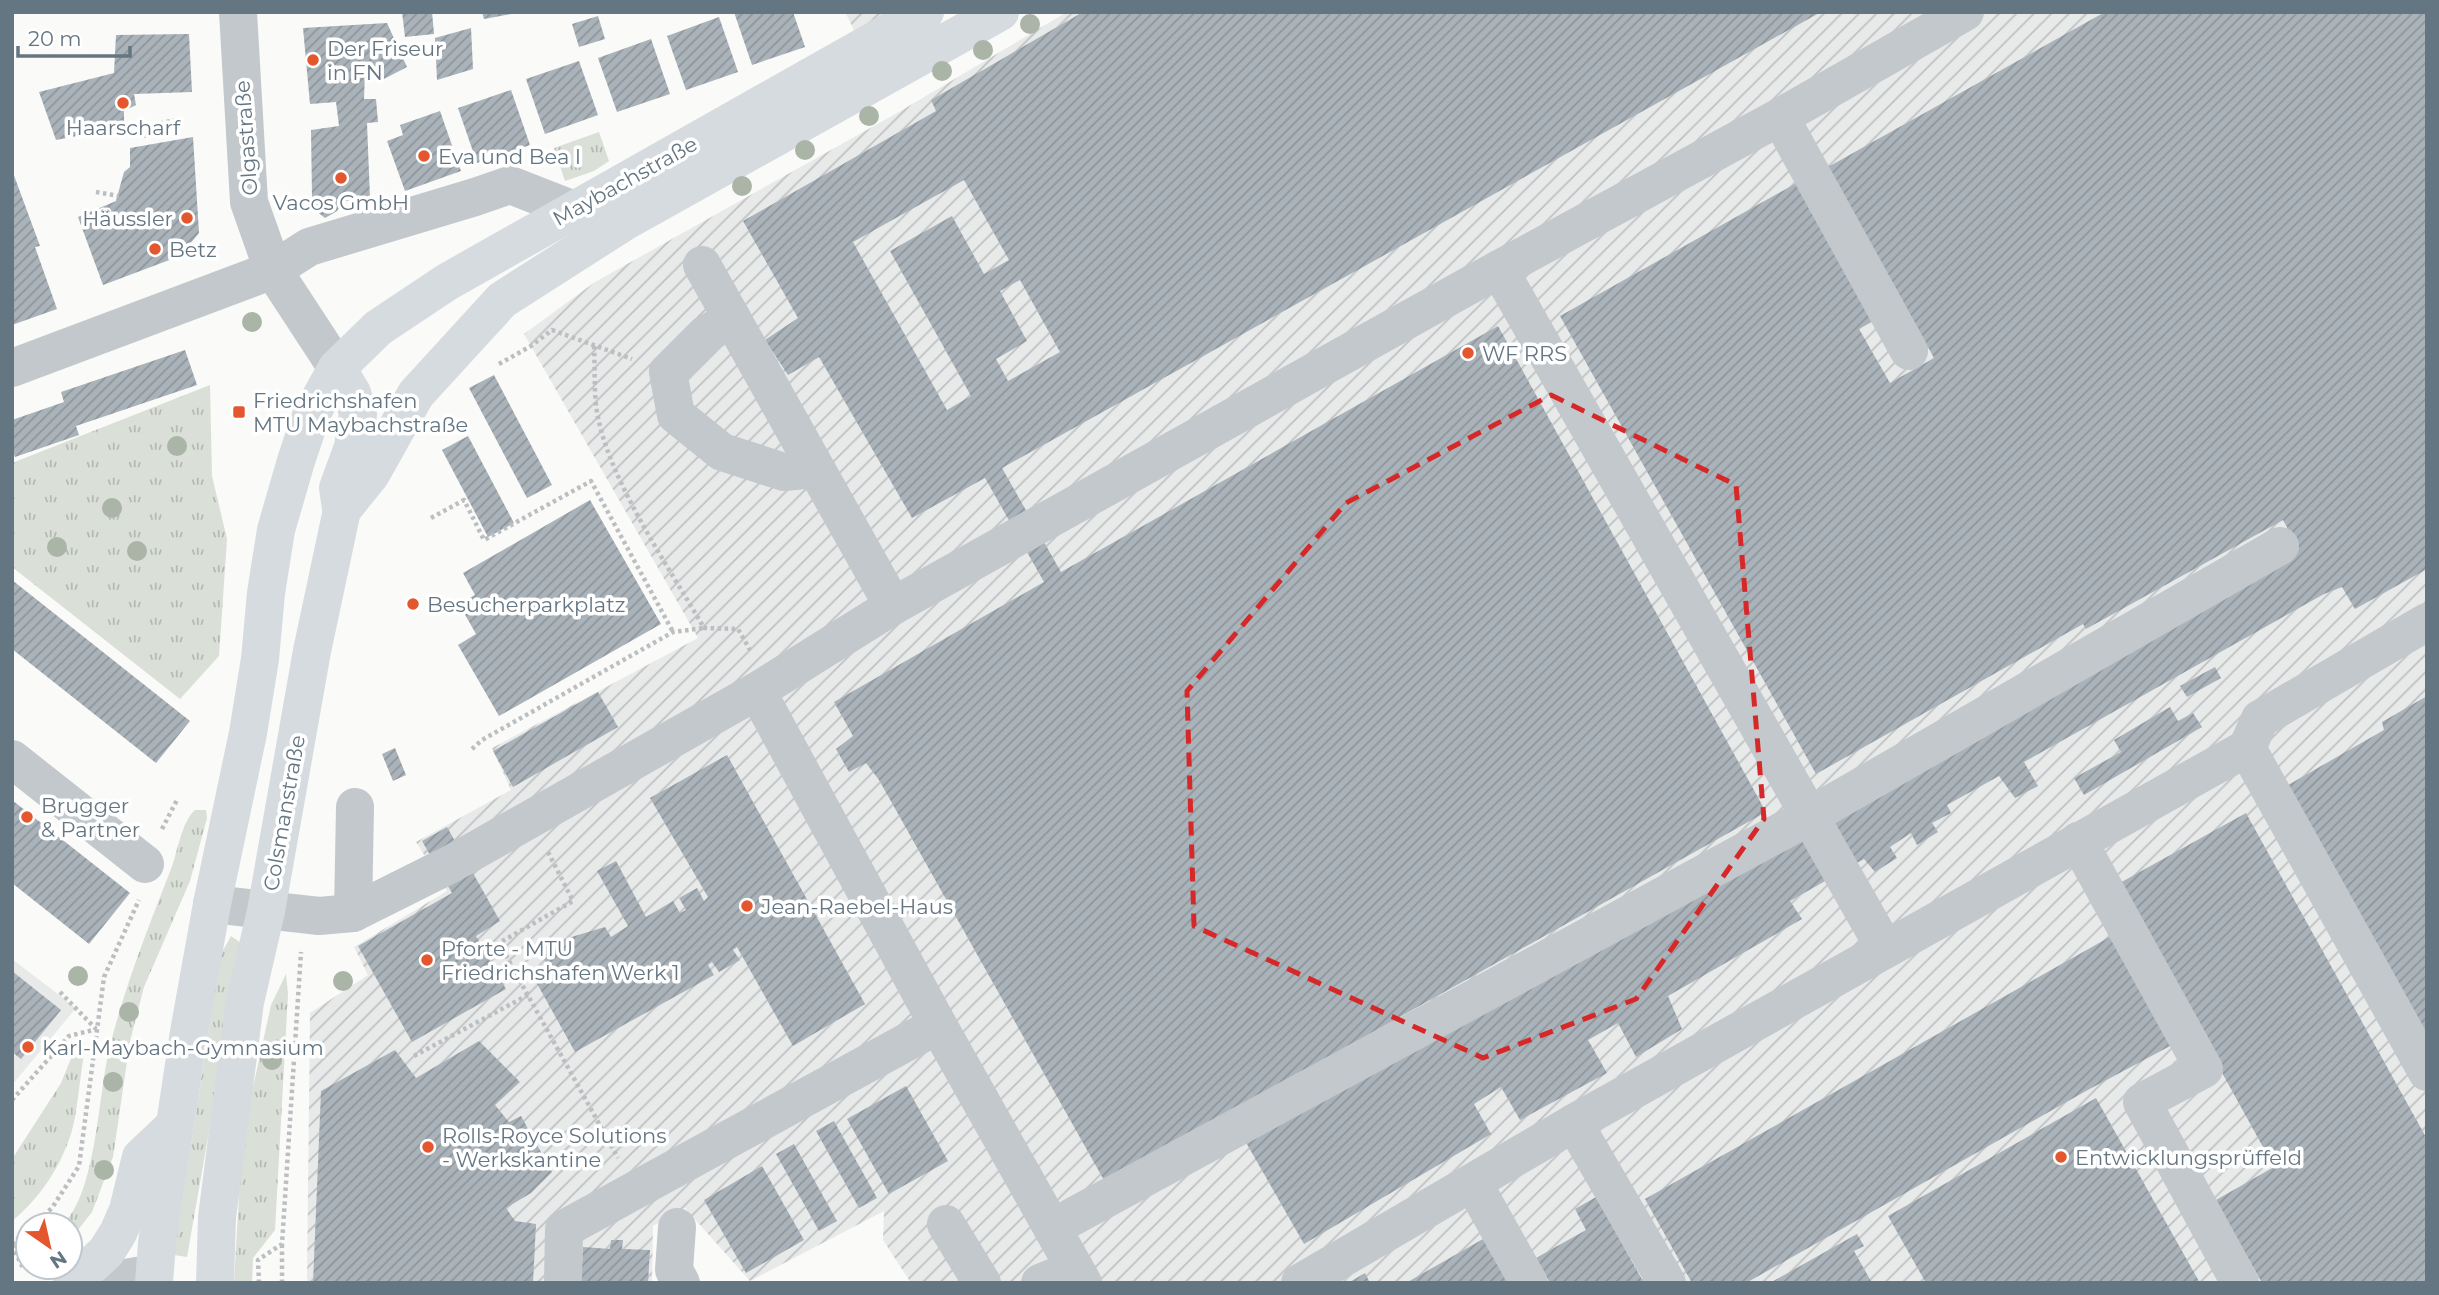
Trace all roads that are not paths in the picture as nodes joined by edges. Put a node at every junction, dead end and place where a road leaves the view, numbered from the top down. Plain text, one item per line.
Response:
1 (1000, 12) edge
2 (1965, 12) edge
3 (242, 13) edge
4 (929, 24) edge
5 (1780, 117) junction
6 (574, 209) junction
7 (702, 265) dead end
8 (1499, 269) junction
9 (273, 270) junction
10 (732, 318) junction
11 (1909, 351) dead end
12 (12, 368) edge
13 (337, 368) junction
14 (435, 371) joint
15 (815, 469) junction
16 (342, 510) junction
17 (2280, 545) dead end
18 (893, 606) junction
19 (2427, 622) edge
20 (772, 681) junction
21 (2247, 748) junction
22 (12, 759) edge
23 (355, 807) dead end
24 (1808, 817) junction
25 (2078, 841) junction
26 (145, 864) road end
27 (212, 904) junction
28 (285, 912) junction
29 (353, 913) junction
30 (1885, 949) junction
31 (938, 1024) junction
32 (2427, 1072) edge
33 (1574, 1123) junction
34 (174, 1126) junction
35 (1473, 1183) junction
36 (946, 1224) dead end
37 (677, 1227) dead end
38 (1052, 1228) junction
39 (1079, 1276) edge
40 (154, 1278) edge
41 (211, 1279) edge
42 (72, 1283) edge
43 (97, 1283) edge
44 (563, 1283) edge
45 (681, 1283) edge
46 (982, 1283) edge
47 (1040, 1283) edge
48 (1300, 1283) edge
49 (1529, 1283) edge
50 (1667, 1283) edge
51 (2240, 1283) edge

1 - 4 main road, Maybachstraße
2 - 5 street
3 - 9 street, Olgastraße
4 - 6 main road, Maybachstraße
4 - 14 main road, Maybachstraße
5 - 8 street
5 - 11 street
6 - 9 street
6 - 13 main road, Maybachstraße
7 - 10 street
8 - 18 street
8 - 24 street
9 - 12 street
9 - 13 street, Olgastraße
10 - 15 street
10 - 15 street
13 - 16 main road
13 - 27 main road, Maybachstraße
14 - 16 main road, Colsmanstraße
15 - 18 street
16 - 28 main road, Colsmanstraße
17 - 24 street
18 - 20 street
19 - 21 street
20 - 29 street
20 - 31 street
21 - 25 street
21 - 32 street
22 - 26 street
23 - 29 street
24 - 30 street
24 - 38 street
25 - 30 street
25 - 51 street
27 - 28 street
27 - 34 main road, Maybachstraße
28 - 29 street
28 - 41 main road, Colsmanstraße
30 - 33 street
31 - 38 street
31 - 44 street
33 - 35 street
33 - 50 street
34 - 40 main road, Maybachstraße
34 - 42 main road
35 - 48 street
35 - 49 street
36 - 46 street
37 - 45 street
38 - 39 street
39 - 47 street
40 - 41 main road
40 - 43 street

